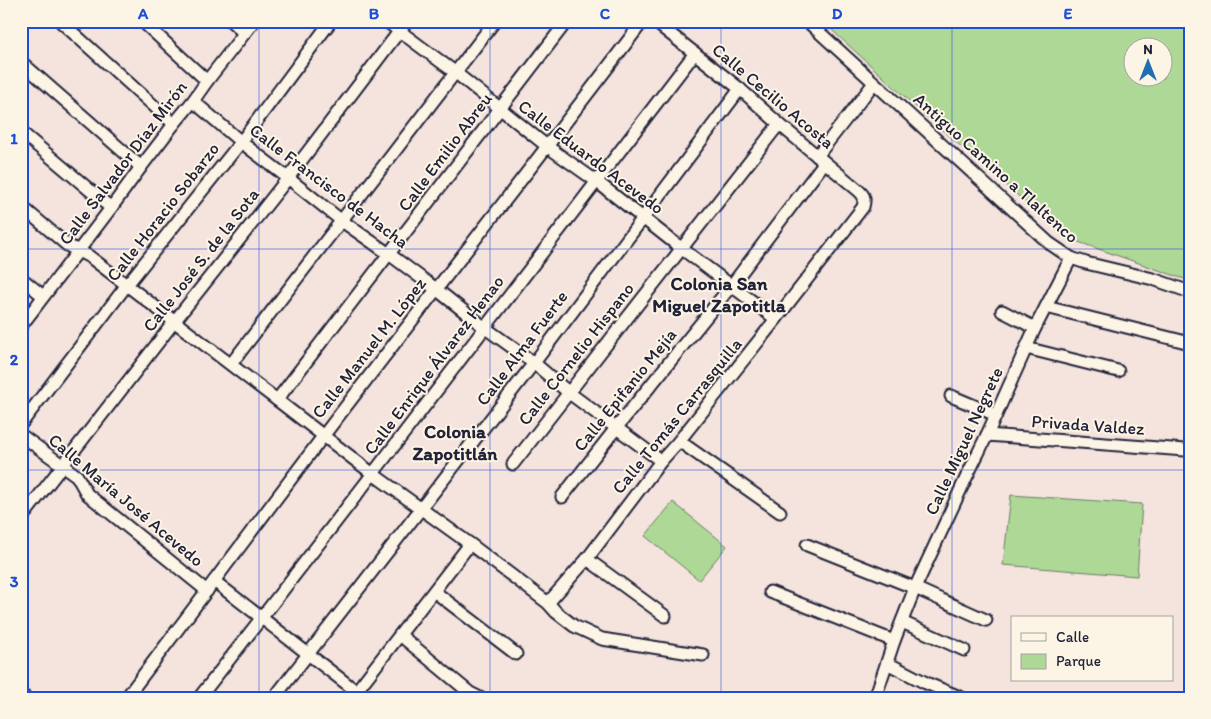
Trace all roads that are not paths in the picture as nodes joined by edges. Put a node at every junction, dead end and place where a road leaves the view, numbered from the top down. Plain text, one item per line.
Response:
1 (60, 21) edge
2 (142, 21) edge
3 (231, 21) edge
4 (254, 21) edge
5 (331, 21) edge
6 (386, 21) edge
7 (407, 21) edge
8 (495, 21) edge
9 (567, 21) edge
10 (643, 21) edge
11 (654, 21) edge
12 (807, 21) edge
13 (399, 31) junction
14 (244, 33) junction
15 (695, 53) junction
16 (21, 62) edge
17 (456, 73) junction
18 (207, 81) junction
19 (874, 83) junction
20 (740, 89) junction
21 (193, 101) junction
22 (500, 109) junction
23 (174, 124) junction
24 (779, 124) junction
25 (21, 132) edge
26 (241, 142) junction
27 (548, 147) junction
28 (821, 159) junction
29 (141, 167) junction
30 (288, 178) junction
31 (596, 182) junction
32 (865, 200) joint
33 (21, 206) edge
34 (111, 208) junction
35 (643, 218) junction
36 (342, 221) junction
37 (681, 248) junction
38 (78, 251) junction
39 (389, 254) junction
40 (1071, 258) junction
41 (21, 278) edge
42 (126, 286) junction
43 (731, 286) junction
44 (436, 289) junction
45 (1190, 292) edge
46 (43, 296) junction
47 (1046, 307) junction
48 (1002, 311) dead end
49 (776, 320) junction
50 (174, 322) junction
51 (21, 326) edge
52 (484, 327) junction
53 (1035, 328) junction
54 (1190, 342) edge
55 (1026, 348) junction
56 (534, 363) junction
57 (231, 364) junction
58 (1118, 371) dead end
59 (568, 392) junction
60 (952, 396) dead end
61 (278, 400) junction
62 (996, 415) junction
63 (21, 424) edge
64 (617, 427) junction
65 (988, 435) junction
66 (21, 436) edge
67 (324, 436) junction
68 (679, 441) junction
69 (1185, 450) dead end
70 (661, 461) junction
71 (513, 464) dead end
72 (62, 465) junction
73 (373, 474) junction
74 (562, 498) dead end
75 (420, 509) junction
76 (780, 512) dead end
77 (21, 518) edge
78 (470, 544) junction
79 (807, 545) dead end
80 (587, 559) junction
81 (214, 581) junction
82 (915, 588) junction
83 (207, 591) junction
84 (435, 592) junction
85 (770, 592) dead end
86 (548, 602) junction
87 (665, 616) dead end
88 (262, 618) junction
89 (986, 620) dead end
90 (902, 622) junction
91 (400, 635) junction
92 (894, 641) junction
93 (964, 650) dead end
94 (308, 654) junction
95 (516, 654) dead end
96 (704, 655) dead end
97 (887, 663) junction
98 (21, 695) edge
99 (357, 696) edge
100 (26, 698) edge
101 (126, 698) edge
102 (199, 698) edge
103 (274, 698) edge
104 (480, 698) edge
105 (875, 698) edge
106 (962, 698) edge

1 - 23 street
2 - 18 street
3 - 14 street
4 - 14 street, Calle Salvador Díaz Mirón
5 - 26 street, Calle Horacio Sobarzo
6 - 13 street, Calle Eduardo Acevedo
7 - 13 street, Calle José S. de la Sota
8 - 17 street
9 - 22 street, Calle Emilio Abreu
10 - 27 street, Calle Manuel M. López
11 - 15 street, Calle Cecilio Acosta
12 - 19 street, Antiguo Camino a Tlaltenco
13 - 17 street, Calle Eduardo Acevedo
13 - 30 street, Calle José S. de la Sota
14 - 18 street, Calle Salvador Díaz Mirón
15 - 20 street, Calle Cecilio Acosta
15 - 31 street, Calle Enrique Álvarez Henao
16 - 29 street
17 - 22 street, Calle Eduardo Acevedo
17 - 36 street
18 - 21 street, Calle Salvador Díaz Mirón
19 - 28 street, Calle Epifanio Mejía
19 - 40 street, Antiguo Camino a Tlaltenco
20 - 24 street, Calle Cecilio Acosta
20 - 35 street, Calle Alma Fuerte
21 - 23 street, Calle Salvador Díaz Mirón
21 - 26 street, Calle Francisco de Hacha
22 - 27 street, Calle Eduardo Acevedo
22 - 39 street, Calle Emilio Abreu
23 - 29 street, Calle Salvador Díaz Mirón
24 - 28 street, Calle Cecilio Acosta
24 - 37 street, Calle Cornelio Hispano
25 - 34 street
26 - 30 street, Calle Francisco de Hacha
26 - 42 street, Calle Horacio Sobarzo
27 - 31 street, Calle Eduardo Acevedo
27 - 44 street, Calle Manuel M. López
28 - 32 street, Calle Cecilio Acosta
28 - 43 street, Calle Epifanio Mejía
29 - 34 street, Calle Salvador Díaz Mirón
30 - 36 street, Calle Francisco de Hacha
30 - 50 street, Calle José S. de la Sota
31 - 35 street, Calle Eduardo Acevedo
31 - 52 street, Calle Enrique Álvarez Henao
32 - 49 street, Calle Tomás Carrasquilla
33 - 38 street
34 - 38 street, Calle Salvador Díaz Mirón
35 - 37 street, Calle Eduardo Acevedo
35 - 56 street, Calle Alma Fuerte
36 - 39 street, Calle Francisco de Hacha
36 - 57 street
37 - 43 street, Calle Eduardo Acevedo
37 - 59 street, Calle Cornelio Hispano
38 - 42 street
38 - 46 street, Calle Salvador Díaz Mirón
39 - 44 street, Calle Francisco de Hacha
39 - 61 street, Calle Emilio Abreu
40 - 45 street, Antiguo Camino a Tlaltenco
40 - 47 street, Calle Miguel Negrete
41 - 46 street
42 - 50 street
42 - 63 street, Calle Horacio Sobarzo
43 - 49 street, Calle Eduardo Acevedo
43 - 64 street, Calle Epifanio Mejía
44 - 52 street, Calle Francisco de Hacha
44 - 67 street, Calle Manuel M. López
46 - 51 street, Calle Salvador Díaz Mirón
47 - 53 street, Calle Miguel Negrete
47 - 54 street
48 - 53 street
49 - 68 street, Calle Tomás Carrasquilla
50 - 57 street
50 - 72 street, Calle José S. de la Sota
52 - 56 street, Calle Francisco de Hacha
52 - 73 street, Calle Enrique Álvarez Henao
53 - 55 street, Calle Miguel Negrete
55 - 58 street
55 - 62 street, Calle Miguel Negrete
56 - 59 street, Calle Francisco de Hacha
56 - 75 street, Calle Alma Fuerte
57 - 61 street
59 - 64 street, Calle Francisco de Hacha
59 - 71 street, Calle Cornelio Hispano
60 - 62 street
61 - 67 street
62 - 65 street, Calle Miguel Negrete
64 - 70 street, Calle Francisco de Hacha
64 - 74 street, Calle Epifanio Mejía
65 - 69 street, Privada Valdez
65 - 82 street, Calle Miguel Negrete
66 - 72 street, Calle María José Acevedo
67 - 73 street
67 - 81 street, Calle Manuel M. López
68 - 70 street, Calle Tomás Carrasquilla
68 - 76 street
70 - 80 street, Calle Tomás Carrasquilla
72 - 77 street, Calle José S. de la Sota
72 - 83 street, Calle María José Acevedo
73 - 75 street
73 - 88 street, Calle Enrique Álvarez Henao
75 - 78 street
75 - 94 street, Calle Alma Fuerte
78 - 84 street
78 - 86 street
79 - 82 street
80 - 86 street, Calle Tomás Carrasquilla
80 - 87 street
81 - 83 street, Calle Manuel M. López
81 - 88 street
82 - 89 street
82 - 90 street, Calle Miguel Negrete
83 - 101 street, Calle Manuel M. López
84 - 91 street
84 - 95 street
85 - 92 street
86 - 96 street
88 - 94 street
88 - 102 street, Calle Enrique Álvarez Henao
90 - 92 street, Calle Miguel Negrete
90 - 93 street
91 - 99 street
91 - 104 street
92 - 97 street, Calle Miguel Negrete
94 - 99 street
94 - 103 street, Calle Alma Fuerte
97 - 105 street, Calle Miguel Negrete
97 - 106 street
98 - 100 street

